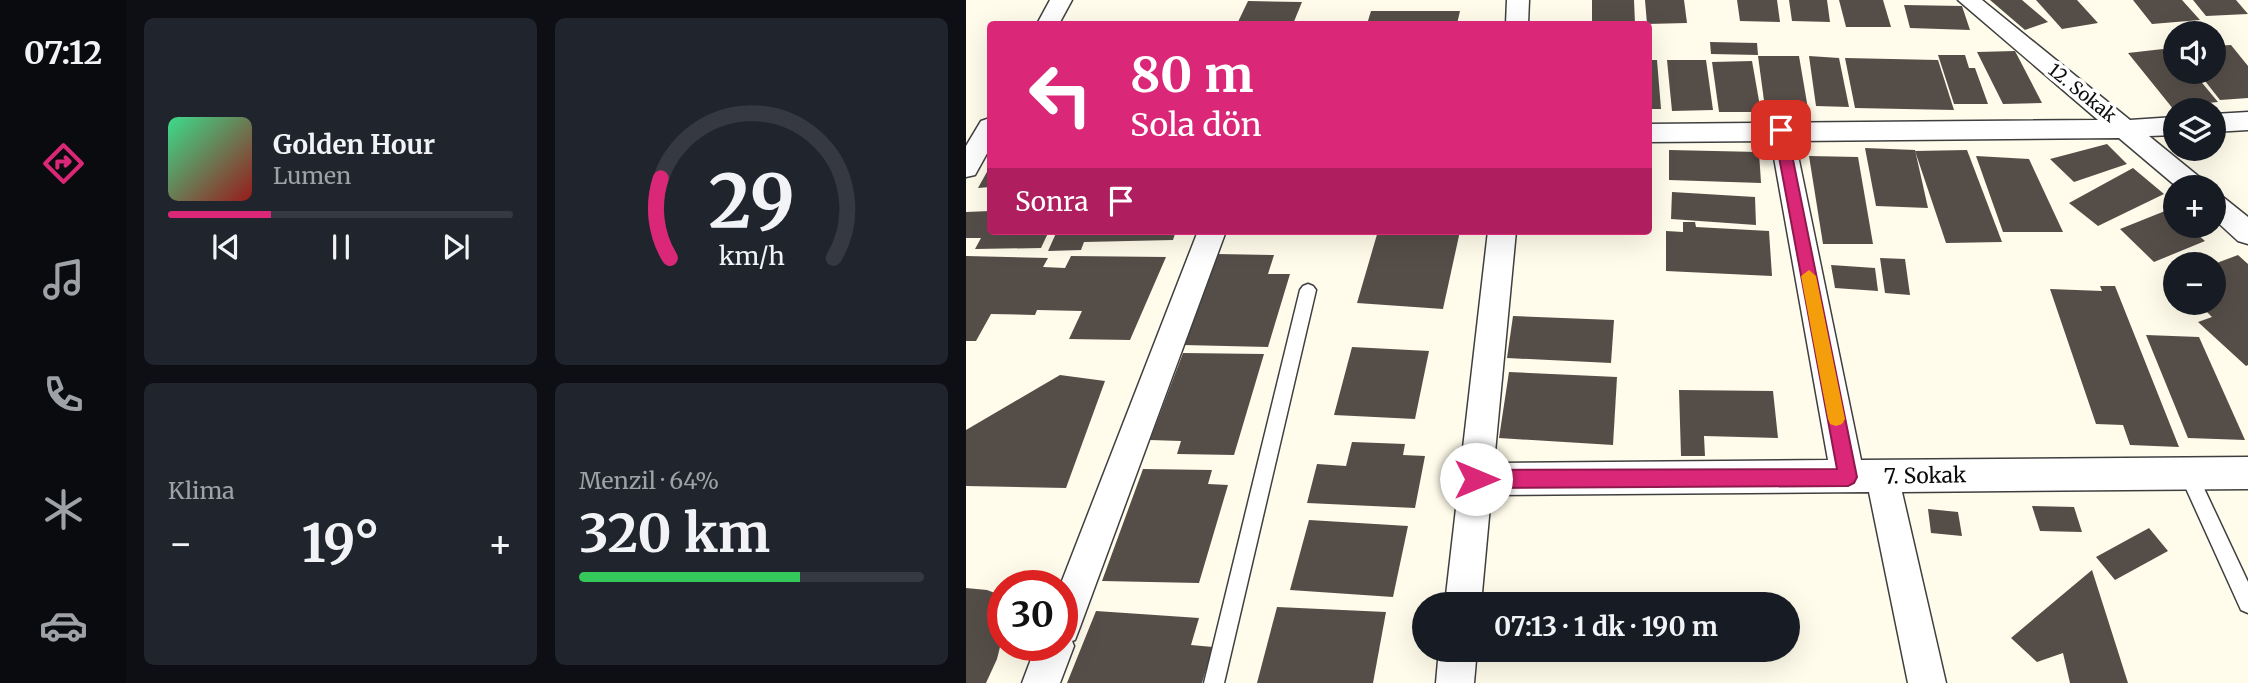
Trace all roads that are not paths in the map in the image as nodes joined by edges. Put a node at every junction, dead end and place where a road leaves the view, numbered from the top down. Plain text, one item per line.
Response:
1 (1061, 0) edge
2 (1518, 0) edge
3 (1969, 0) edge
4 (1050, 21) edge
5 (1517, 21) edge
6 (2248, 121) edge
7 (2226, 122) edge
8 (2163, 127) edge
9 (2126, 129) junction
10 (1781, 130) junction
11 (1652, 133) edge
12 (987, 138) edge
13 (966, 168) edge
14 (2180, 175) edge
15 (2226, 214) edge
16 (2248, 233) edge
17 (1210, 235) edge
18 (1502, 235) edge
19 (1308, 290) dead end
20 (2248, 473) edge
21 (2188, 474) junction
22 (1865, 477) junction
23 (1476, 479) junction
24 (1078, 585) edge
25 (1464, 592) edge
26 (2248, 603) edge
27 (1049, 661) edge
28 (1457, 662) edge
29 (1041, 683) edge
30 (1214, 683) edge
31 (1455, 683) edge
32 (1927, 683) edge

1 - 4 street
2 - 5 street
3 - 9 street, 12. Sokak
6 - 7 street
8 - 9 street
9 - 10 street
9 - 14 street, 12. Sokak
10 - 11 street
10 - 22 street
12 - 13 street
15 - 16 street
17 - 24 street
18 - 23 street
19 - 30 lane
20 - 21 street, 7. Sokak
21 - 22 street, 7. Sokak
21 - 26 lane
22 - 23 street, 7. Sokak
22 - 32 street
23 - 25 street
27 - 29 street
28 - 31 street

